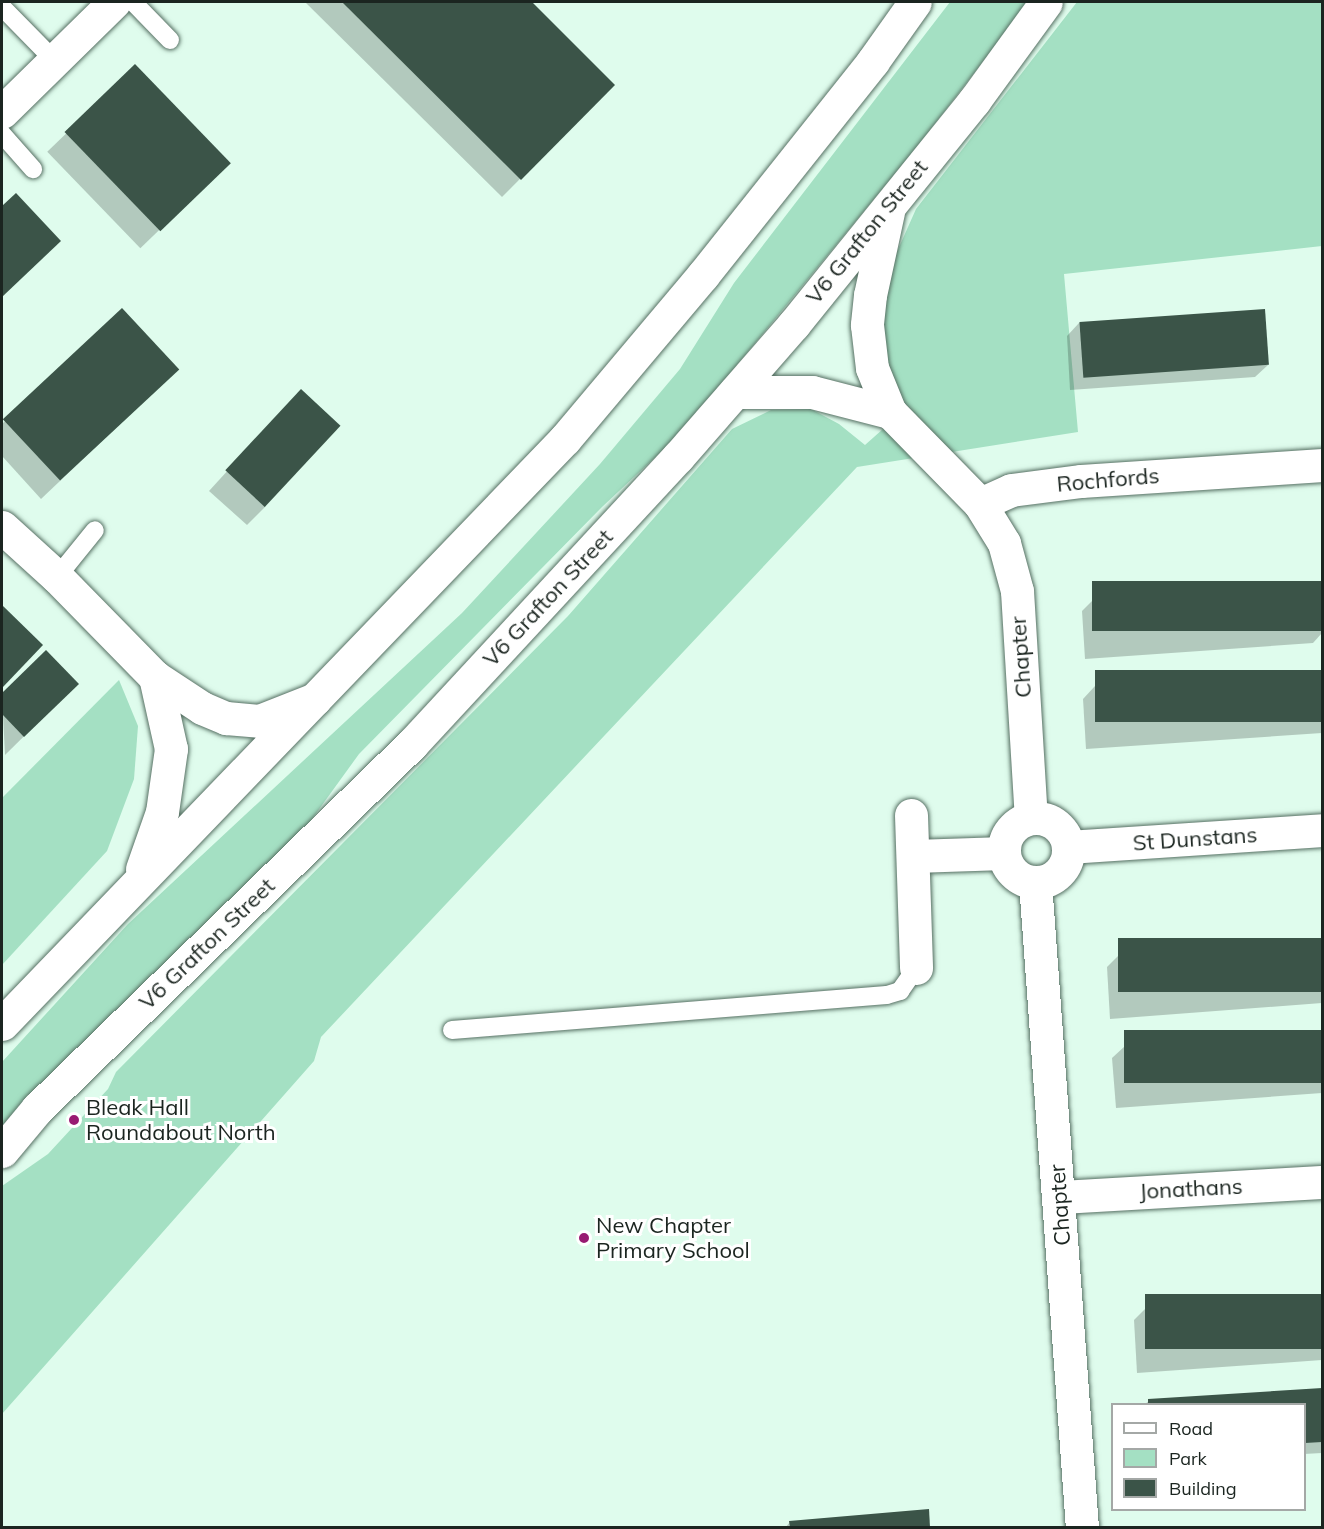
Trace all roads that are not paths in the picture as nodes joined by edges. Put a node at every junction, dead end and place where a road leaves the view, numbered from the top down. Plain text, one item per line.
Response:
1 (114, 2) edge
2 (134, 2) edge
3 (915, 2) edge
4 (1046, 2) edge
5 (3, 9) edge
6 (171, 40) dead end
7 (53, 59) junction
8 (2, 112) edge
9 (2, 134) edge
10 (33, 169) dead end
11 (890, 205) junction
12 (735, 392) junction
13 (890, 412) junction
14 (1323, 465) edge
15 (980, 504) junction
16 (2, 527) edge
17 (95, 530) dead end
18 (57, 577) junction
19 (154, 677) junction
20 (315, 699) junction
21 (911, 815) dead end
22 (1031, 818) junction
23 (1323, 830) edge
24 (1068, 847) junction
25 (1004, 853) junction
26 (914, 856) junction
27 (138, 880) junction
28 (1035, 882) junction
29 (916, 968) joint
30 (2, 1024) edge
31 (452, 1030) dead end
32 (2, 1151) edge
33 (1323, 1182) edge
34 (1060, 1197) junction
35 (1082, 1527) edge

1 - 7 street
2 - 6 lane
3 - 20 street
4 - 11 street, V6 Grafton Street
5 - 7 lane
7 - 8 street
9 - 10 lane
11 - 12 street, V6 Grafton Street
11 - 13 street
12 - 13 street
12 - 32 street, V6 Grafton Street
13 - 15 street
14 - 15 street, Rochfords
15 - 22 street, Chapter
16 - 18 street
17 - 18 lane
18 - 19 street
19 - 20 street
19 - 27 street
20 - 27 street
21 - 26 street
22 - 24 street
22 - 25 street
23 - 24 street, St Dunstans
24 - 28 street
25 - 26 street
25 - 28 street
26 - 29 street
27 - 30 street
28 - 34 street, Chapter
29 - 31 lane
33 - 34 street, Jonathans
34 - 35 street, Chapter

